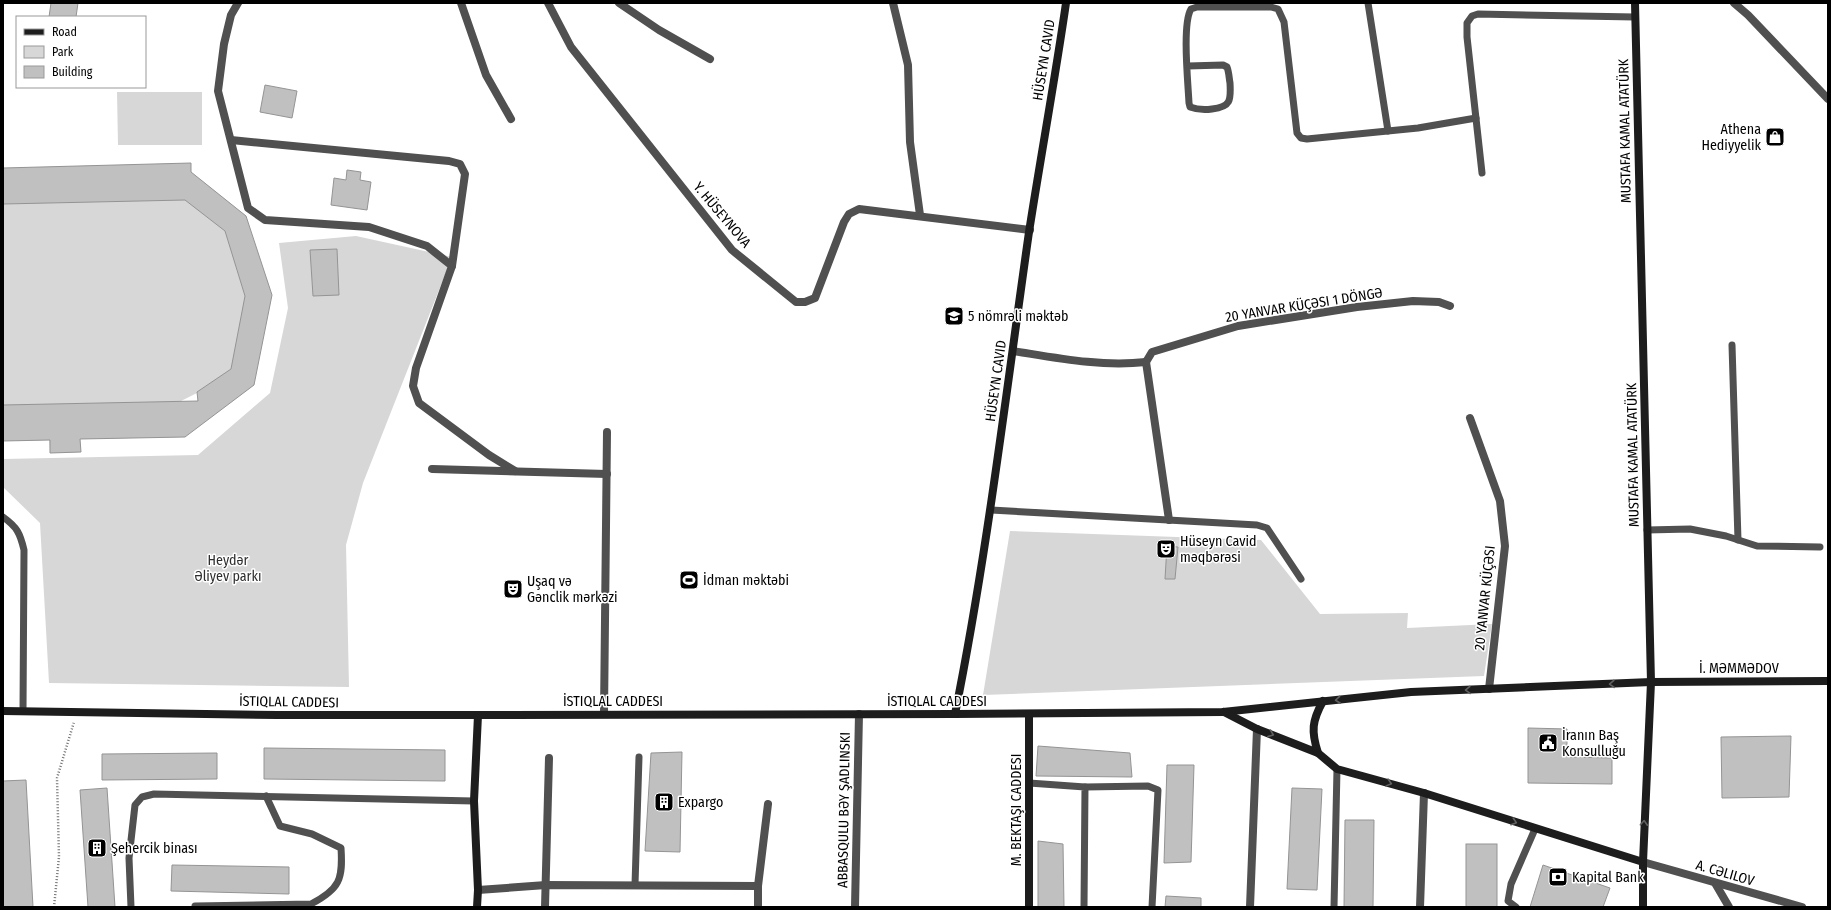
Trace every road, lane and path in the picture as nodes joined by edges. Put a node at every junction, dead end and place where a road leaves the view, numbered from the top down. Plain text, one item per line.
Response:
1 (238, 3) edge
2 (461, 3) edge
3 (548, 3) edge
4 (619, 3) edge
5 (893, 3) edge
6 (1066, 3) edge
7 (1368, 3) edge
8 (1635, 3) edge
9 (1734, 3) edge
10 (1635, 17) junction
11 (710, 58) dead end
12 (1188, 66) junction
13 (1828, 99) edge
14 (1476, 118) junction
15 (511, 119) dead end
16 (1388, 131) junction
17 (231, 140) junction
18 (1482, 173) dead end
19 (920, 215) junction
20 (1030, 230) junction
21 (452, 266) junction
22 (1450, 306) dead end
23 (1732, 345) dead end
24 (1013, 351) junction
25 (1146, 362) junction
26 (1470, 418) dead end
27 (608, 432) dead end
28 (432, 469) dead end
29 (515, 471) junction
30 (607, 474) junction
31 (991, 510) junction
32 (3, 518) edge
33 (1169, 520) junction
34 (1647, 530) junction
35 (1738, 540) junction
36 (1820, 547) dead end
37 (1302, 579) dead end
38 (1828, 681) edge
39 (1651, 682) junction
40 (1489, 689) junction
41 (1324, 701) junction
42 (3, 711) edge
43 (23, 711) junction
44 (77, 711) junction
45 (1223, 712) junction
46 (604, 714) junction
47 (859, 714) junction
48 (955, 714) junction
49 (1029, 714) junction
50 (478, 715) junction
51 (1257, 729) junction
52 (1318, 753) junction
53 (639, 757) dead end
54 (549, 758) dead end
55 (1337, 769) junction
56 (1029, 783) junction
57 (1085, 787) junction
58 (1424, 793) junction
59 (266, 796) junction
60 (474, 801) junction
61 (768, 804) dead end
62 (1535, 829) junction
63 (1642, 862) junction
64 (1715, 884) junction
65 (546, 885) junction
66 (635, 885) junction
67 (758, 886) junction
68 (478, 890) junction
69 (195, 906) dead end
70 (54, 907) edge
71 (131, 907) edge
72 (477, 907) edge
73 (545, 907) edge
74 (758, 907) edge
75 (855, 907) edge
76 (1030, 907) edge
77 (1084, 907) edge
78 (1152, 907) edge
79 (1250, 907) edge
80 (1334, 907) edge
81 (1420, 907) edge
82 (1516, 907) edge
83 (1642, 907) edge
84 (1729, 907) edge
85 (1802, 907) edge

1 - 17 street
2 - 15 street
3 - 19 street, Y. HÜSEYNOVA
4 - 11 street
5 - 19 street
6 - 20 main road, HÜSEYN CAVID
7 - 16 lane
8 - 10 main road, MUSTAFA KAMAL ATATÜRK
9 - 13 street
10 - 14 lane
10 - 34 main road, MUSTAFA KAMAL ATATÜRK
12 - 12 lane
12 - 16 lane
14 - 16 lane
14 - 18 lane
17 - 21 street
17 - 21 street
19 - 20 street, Y. HÜSEYNOVA
20 - 24 main road, HÜSEYN CAVID
21 - 29 street
22 - 25 street, 20 YANVAR KÜÇƏSI 1 DÖNGƏ
23 - 35 lane
24 - 25 street
24 - 31 main road, HÜSEYN CAVID
25 - 33 street
26 - 40 street, 20 YANVAR KÜÇƏSI
27 - 30 street
28 - 29 street
29 - 30 street
30 - 46 street
31 - 33 lane
31 - 48 main road, HÜSEYN CAVID
32 - 43 lane
33 - 37 lane
34 - 35 lane
34 - 39 main road, MUSTAFA KAMAL ATATÜRK
35 - 36 lane
38 - 39 main road, İ. MƏMMƏDOV
39 -> 40 main road, İ. MƏMMƏDOV
63 -> 39 main road, MUSTAFA KAMAL ATATÜRK
40 -> 41 main road, İSTIQLAL CADDESI
41 - 45 main road, İSTIQLAL CADDESI
41 - 52 main road
42 - 43 main road, İSTIQLAL CADDESI
43 - 44 main road, İSTIQLAL CADDESI
44 - 50 main road, İSTIQLAL CADDESI
44 - 70 path
45 - 49 main road, İSTIQLAL CADDESI
45 - 51 main road
46 - 47 main road, İSTIQLAL CADDESI
46 - 50 main road, İSTIQLAL CADDESI
47 - 48 main road, İSTIQLAL CADDESI
47 - 75 street, ABBASQULU BƏY ŞADLINSKI
48 - 49 main road, İSTIQLAL CADDESI
49 - 56 main road, M. BEKTAŞI CADDESI
50 - 60 main road
51 -> 52 main road
51 - 79 street
52 - 55 main road
53 - 66 lane
54 - 65 street
55 -> 58 main road
55 - 80 lane
56 - 57 lane
56 - 76 main road, M. BEKTAŞI CADDESI
57 - 77 lane
57 - 78 lane
58 -> 62 main road
58 - 81 street
59 - 60 lane
59 - 69 lane
59 - 71 lane
60 - 68 main road
61 - 67 street
62 - 63 main road
62 - 82 lane
63 - 64 street, A. CƏLILOV
63 - 83 main road, MUSTAFA KAMAL ATATÜRK
64 - 84 street
64 - 85 street, A. CƏLILOV
65 - 66 street
65 - 68 street
65 - 73 street
66 - 67 street
67 - 74 street
68 - 72 main road

